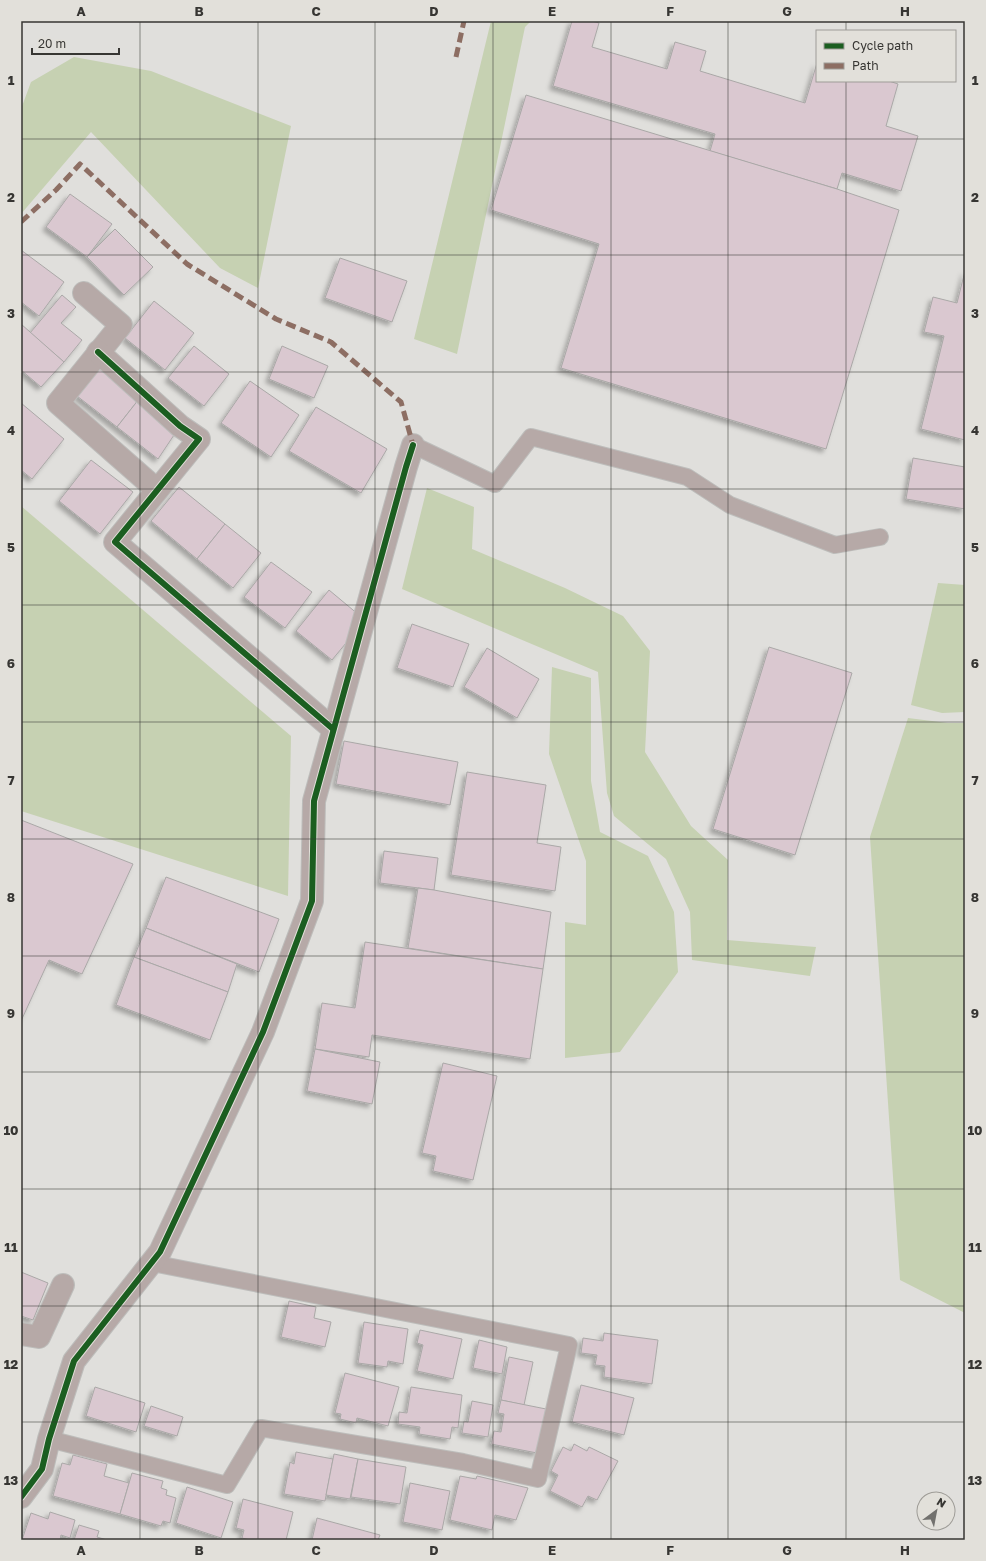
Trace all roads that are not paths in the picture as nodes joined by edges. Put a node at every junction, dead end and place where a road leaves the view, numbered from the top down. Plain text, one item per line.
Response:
1 (84, 293) dead end
2 (98, 352) junction
3 (413, 445) joint
4 (157, 490) junction
5 (880, 537) dead end
6 (333, 729) junction
7 (152, 1263) junction
8 (63, 1285) dead end
9 (21, 1334) edge
10 (49, 1439) junction
11 (21, 1497) edge

1 - 2 street
2 - 4 street
2 - 4 street
3 - 5 lane
3 - 6 street
4 - 6 street
6 - 7 street
7 - 10 street
7 - 10 lane
8 - 9 street
10 - 11 street

